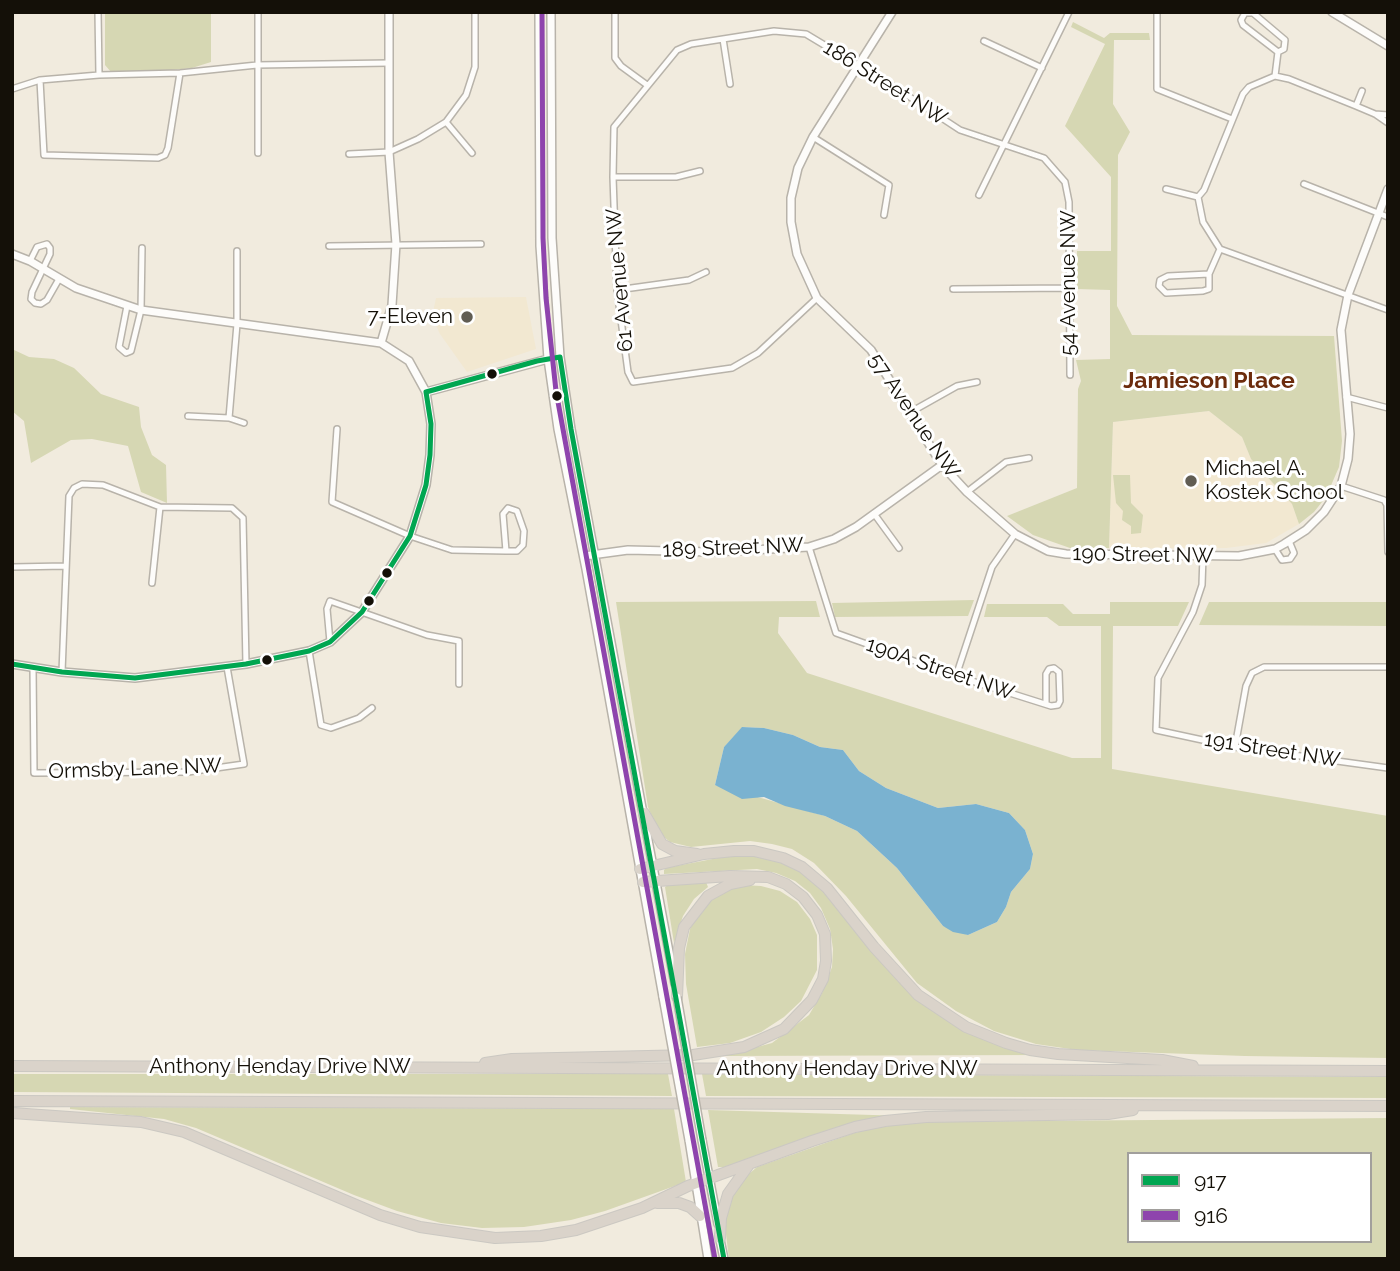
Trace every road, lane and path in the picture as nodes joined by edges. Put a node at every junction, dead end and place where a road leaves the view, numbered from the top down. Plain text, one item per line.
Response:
1 (98, 12) edge
2 (258, 12) edge
3 (389, 12) edge
4 (475, 12) edge
5 (539, 12) edge
6 (551, 12) edge
7 (615, 12) edge
8 (892, 12) edge
9 (1069, 12) edge
10 (1157, 12) edge
11 (1332, 12) edge
12 (723, 39) junction
13 (984, 41) dead end
14 (1388, 46) edge
15 (1278, 52) junction
16 (389, 63) junction
17 (257, 65) junction
18 (857, 66) junction
19 (1042, 68) junction
20 (180, 72) junction
21 (99, 75) junction
22 (1275, 76) junction
23 (40, 80) junction
24 (730, 84) dead end
25 (647, 85) junction
26 (12, 89) edge
27 (1362, 91) dead end
28 (1356, 106) junction
29 (1375, 114) junction
30 (1388, 115) edge
31 (1232, 119) junction
32 (446, 122) junction
33 (1388, 123) edge
34 (813, 136) junction
35 (1004, 145) junction
36 (389, 152) junction
37 (258, 153) dead end
38 (472, 153) dead end
39 (349, 154) dead end
40 (1044, 158) joint
41 (700, 171) dead end
42 (613, 177) junction
43 (1304, 184) dead end
44 (1166, 189) dead end
45 (1388, 189) edge
46 (979, 195) dead end
47 (1198, 197) junction
48 (1378, 214) junction
49 (884, 215) dead end
50 (1388, 218) edge
51 (396, 244) junction
52 (481, 244) dead end
53 (329, 246) dead end
54 (142, 248) dead end
55 (1220, 248) junction
56 (237, 251) dead end
57 (12, 254) edge
58 (30, 261) junction
59 (43, 269) junction
60 (706, 272) dead end
61 (1209, 274) junction
62 (59, 279) junction
63 (1069, 288) junction
64 (953, 289) dead end
65 (617, 290) junction
66 (1348, 295) junction
67 (817, 298) junction
68 (127, 306) junction
69 (141, 310) junction
70 (1388, 310) edge
71 (237, 324) junction
72 (381, 343) junction
73 (560, 357) junction
74 (548, 359) junction
75 (1070, 375) dead end
76 (977, 382) dead end
77 (426, 392) junction
78 (1346, 397) junction
79 (1388, 408) edge
80 (909, 413) junction
81 (188, 416) dead end
82 (229, 418) junction
83 (244, 423) dead end
84 (337, 429) dead end
85 (1029, 458) dead end
86 (942, 465) junction
87 (1341, 485) junction
88 (967, 492) junction
89 (160, 507) junction
90 (875, 515) junction
91 (1016, 534) junction
92 (410, 536) junction
93 (1289, 541) junction
94 (809, 547) junction
95 (899, 548) dead end
96 (1275, 549) junction
97 (506, 551) junction
98 (1388, 552) edge
99 (596, 554) junction
100 (584, 556) junction
101 (1203, 556) junction
102 (66, 566) junction
103 (12, 567) edge
104 (152, 583) dead end
105 (362, 612) junction
106 (330, 642) junction
107 (309, 651) junction
108 (12, 664) edge
109 (246, 664) junction
110 (33, 667) junction
111 (227, 667) junction
112 (1388, 667) edge
113 (62, 672) junction
114 (956, 676) junction
115 (459, 684) dead end
116 (1046, 704) junction
117 (372, 708) dead end
118 (1235, 747) junction
119 (1388, 768) edge
120 (644, 813) junction
121 (704, 854) junction
122 (653, 866) junction
123 (640, 869) junction
124 (768, 877) junction
125 (656, 881) junction
126 (643, 882) junction
127 (677, 997) junction
128 (12, 1066) edge
129 (452, 1067) junction
130 (1222, 1070) junction
131 (1388, 1071) edge
132 (12, 1101) edge
133 (1168, 1105) junction
134 (1388, 1106) edge
135 (12, 1113) edge
136 (748, 1166) junction
137 (709, 1179) junction
138 (696, 1183) junction
139 (653, 1203) junction
140 (700, 1216) junction
141 (720, 1238) junction
142 (708, 1259) edge
143 (724, 1259) edge

1 - 21 street
2 - 17 street
3 - 16 street
4 - 32 street
5 - 74 street
6 - 73 street
7 - 25 street
8 - 18 street, 57 Avenue NW
9 - 19 street
10 - 31 street
11 - 14 street
12 - 18 street, 186 Street NW
12 - 24 street
12 - 25 street, 186 Street NW
13 - 19 street
15 - 15 street
15 - 22 street
16 - 17 street
16 - 36 street
17 - 20 street
17 - 37 street
18 - 34 street, 57 Avenue NW
18 - 35 street, 186 Street NW
19 - 35 street
20 - 21 street
20 - 23 street
21 - 23 street
22 - 28 street
22 - 31 street
23 - 26 street
25 - 42 street, 61 Avenue NW
27 - 28 street
28 - 29 street
29 - 30 street
29 - 33 street
31 - 47 street
32 - 36 street
32 - 38 street
34 - 49 street
34 - 67 street, 57 Avenue NW
35 - 40 street, 186 Street NW
35 - 46 street
36 - 39 street
36 - 51 street
40 - 63 street, 54 Avenue NW
41 - 42 street, 61 Avenue NW
42 - 65 street, 61 Avenue NW
43 - 48 street
44 - 47 street
45 - 48 street, 190 Street NW
47 - 55 street
48 - 50 street
48 - 66 street, 190 Street NW
51 - 52 street
51 - 53 street
51 - 72 street
54 - 69 street
55 - 61 street
55 - 66 street
56 - 71 street
57 - 58 street
58 - 59 street
58 - 59 street
59 - 62 street
59 - 62 street
60 - 65 street
61 - 61 street
62 - 68 street
63 - 64 street
63 - 75 street, 54 Avenue NW
65 - 67 street, 61 Avenue NW
66 - 70 street
66 - 78 street, 190 Street NW
67 - 80 street, 57 Avenue NW
68 - 69 street
68 - 69 street
69 - 71 street
71 - 72 street
71 - 82 street
72 - 77 street
73 - 74 street
73 - 99 street
74 - 77 street
74 - 100 street
76 - 80 street
77 - 92 street
78 - 79 street
78 - 87 street, 190 Street NW
80 - 86 street, 57 Avenue NW
81 - 82 street
82 - 83 street
84 - 92 street
85 - 88 street
86 - 88 street, 57 Avenue NW
86 - 90 street, 189 Street NW
87 - 93 street, 190 Street NW
87 - 98 street
88 - 91 street, 57 Avenue NW
89 - 102 street
89 - 104 street
89 - 109 street
90 - 94 street, 189 Street NW
90 - 95 street
91 - 101 street, 190 Street NW
91 - 114 street
92 - 97 street
92 - 105 street
93 - 96 street, 190 Street NW
93 - 96 street, 190 Street NW
94 - 99 street, 189 Street NW
94 - 114 street, 190A Street NW
96 - 101 street, 190 Street NW
97 - 97 street
99 - 100 street, 189 Street NW
99 - 120 street
100 - 123 street
101 - 118 street, 191 Street NW
102 - 103 street
102 - 113 street
105 - 106 street
105 - 106 street
105 - 115 street
106 - 107 street
107 - 109 street
107 - 117 street
108 - 110 street
109 - 111 street
110 - 111 street, Ormsby Lane NW
110 - 113 street
111 - 113 street
112 - 118 street
114 - 116 street, 190A Street NW
116 - 116 street, 190A Street NW
118 - 119 street, 191 Street NW
120 - 121 highway
120 - 122 street
121 - 122 highway
121 - 130 highway
122 - 123 highway
122 - 125 street
123 - 126 street
124 - 125 highway
124 - 127 highway
124 - 129 highway
125 - 126 highway
125 - 127 street
126 - 138 street, bridge
127 - 137 street, bridge
128 - 129 highway, Anthony Henday Drive NW
129 - 130 highway, Anthony Henday Drive NW
130 - 131 highway, Anthony Henday Drive NW
132 - 133 highway, Anthony Henday Drive NW
133 - 134 highway, Anthony Henday Drive NW
133 - 136 highway
135 - 139 highway
136 - 137 highway
136 - 141 highway
137 - 138 highway
137 - 141 street
138 - 139 highway
138 - 140 street
139 - 140 highway
140 - 142 street
141 - 143 street

